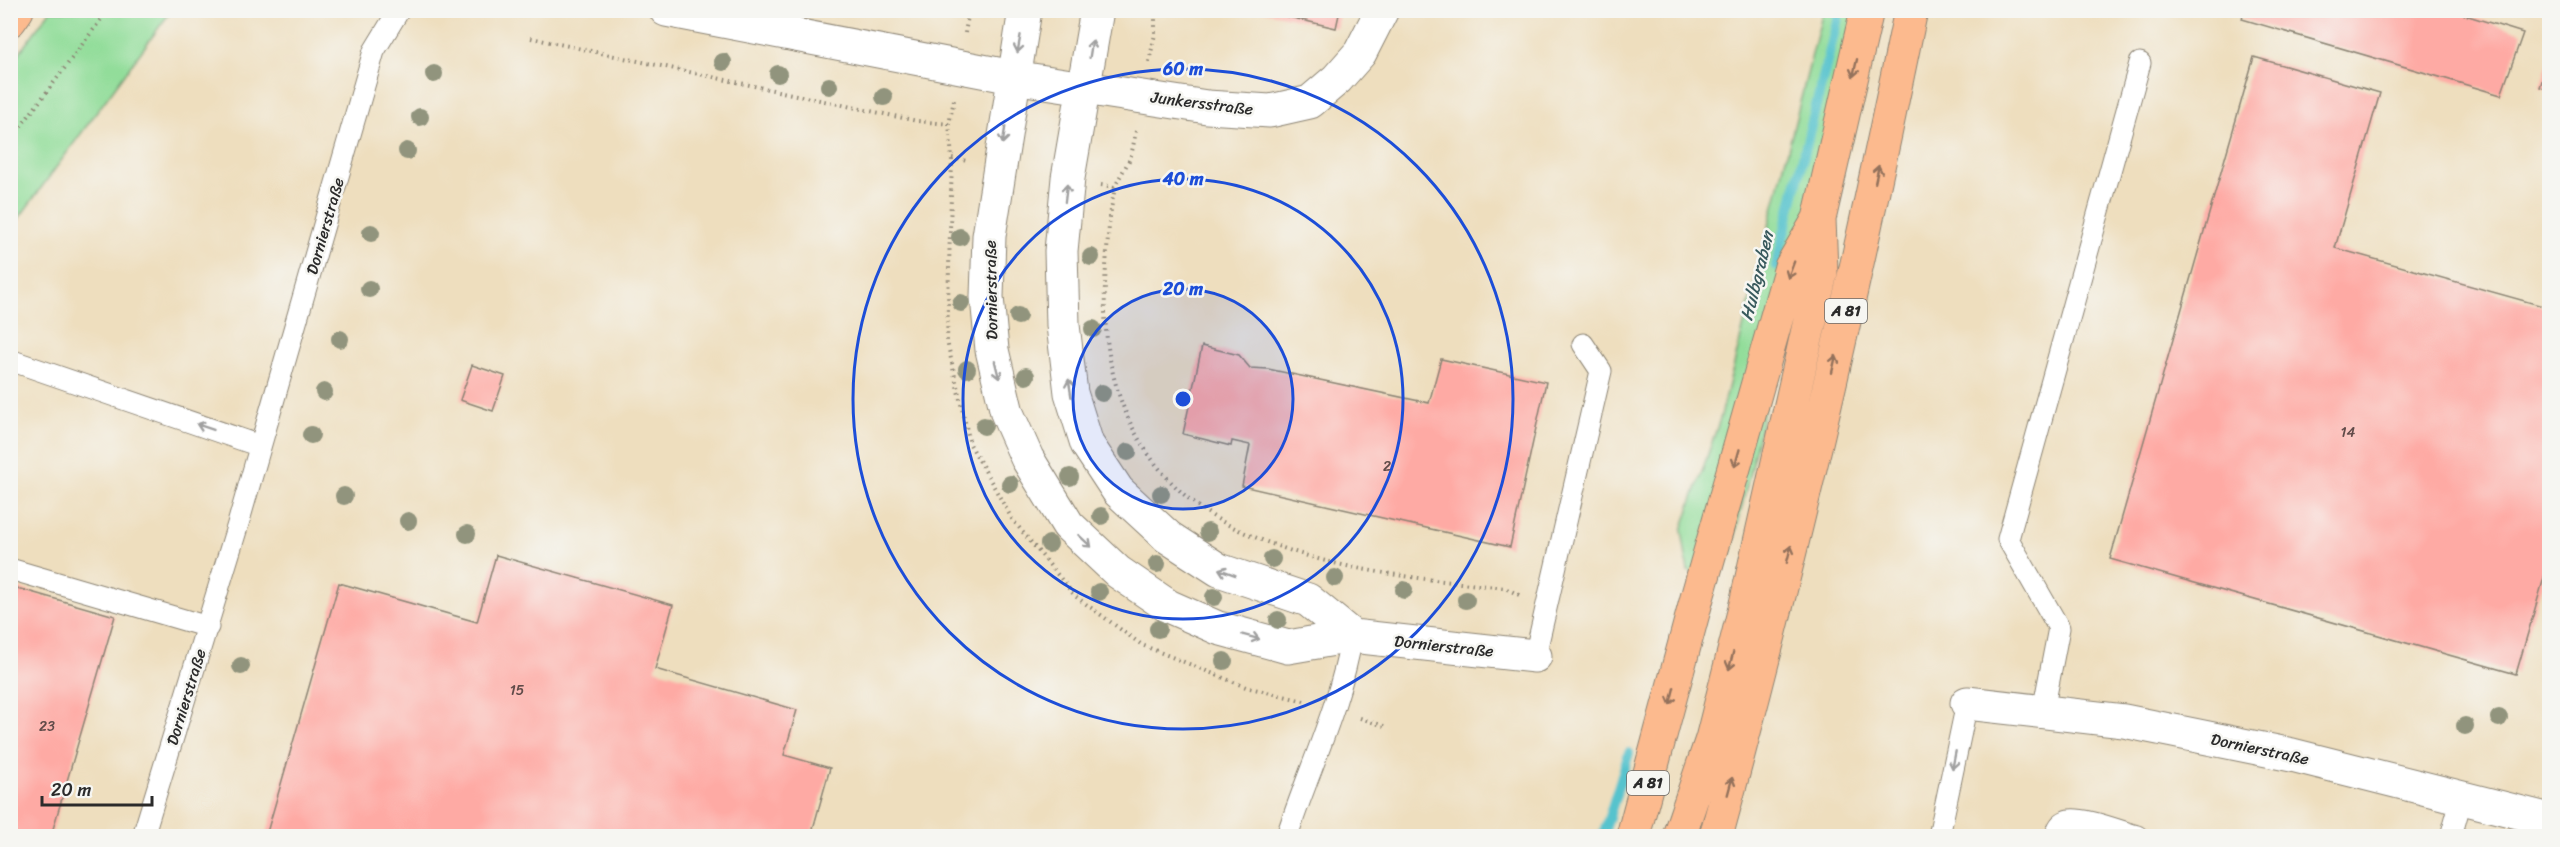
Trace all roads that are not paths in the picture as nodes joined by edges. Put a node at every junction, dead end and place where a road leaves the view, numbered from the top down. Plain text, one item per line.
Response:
1 (17, 10) edge
2 (399, 10) edge
3 (666, 10) edge
4 (1024, 10) edge
5 (1097, 10) edge
6 (1382, 10) edge
7 (1867, 10) edge
8 (1911, 10) edge
9 (10, 20) edge
10 (2140, 63) dead end
11 (1013, 77) junction
12 (1085, 87) junction
13 (1819, 219) junction
14 (1582, 344) dead end
15 (10, 360) edge
16 (260, 446) junction
17 (10, 569) edge
18 (1760, 607) junction
19 (208, 627) junction
20 (1352, 636) junction
21 (1535, 656) joint
22 (1967, 703) joint
23 (2043, 711) junction
24 (2462, 797) junction
25 (2550, 820) edge
26 (143, 837) edge
27 (1287, 837) edge
28 (1633, 837) edge
29 (1679, 837) edge
30 (1716, 837) edge
31 (1939, 837) edge
32 (2056, 837) edge
33 (2137, 837) edge
34 (2451, 837) edge

1 - 9 main road
2 - 16 lane, Dornierstraße
3 - 11 street
4 -> 11 street, Dornierstraße
12 -> 5 street
6 - 12 street, Junkersstraße
7 -> 13 main road, A 81
18 -> 8 main road, A 81
10 - 23 lane
11 - 12 street, Junkersstraße
11 -> 20 street, Dornierstraße
20 -> 12 street
13 - 18 main road, A 81
13 -> 28 main road, A 81
14 - 21 lane
16 -> 15 lane
16 - 19 lane, Dornierstraße
17 - 19 lane, Dornierstraße
18 -> 29 main road, A 81
30 -> 18 main road, A 81
19 - 26 lane, Dornierstraße
20 - 21 street, Dornierstraße
20 - 27 lane
22 - 23 street, Dornierstraße
22 -> 31 lane
23 - 24 street, Dornierstraße
24 - 25 street, Dornierstraße
24 - 34 lane
32 - 33 lane

